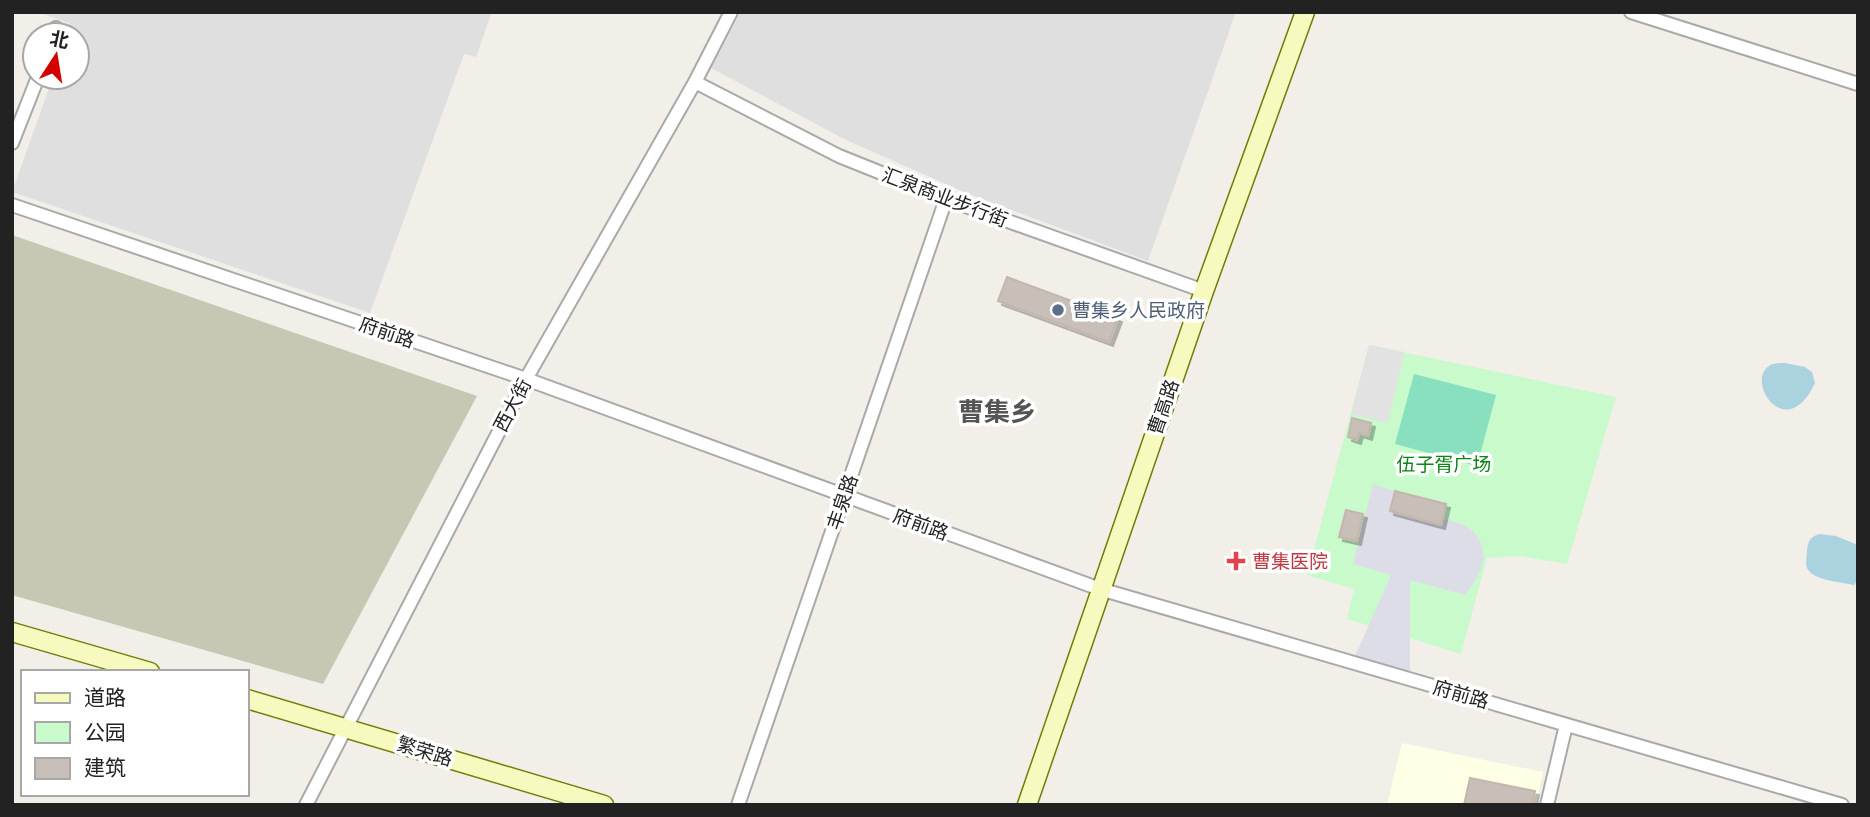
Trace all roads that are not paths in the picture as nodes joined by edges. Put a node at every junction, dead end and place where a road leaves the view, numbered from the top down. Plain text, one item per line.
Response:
1 (731, 12) edge
2 (1306, 12) edge
3 (1631, 12) edge
4 (695, 82) junction
5 (1858, 85) edge
6 (32, 91) edge
7 (12, 143) edge
8 (946, 199) junction
9 (12, 205) edge
10 (1204, 291) junction
11 (526, 379) junction
12 (844, 496) junction
13 (1100, 589) junction
14 (12, 632) edge
15 (143, 670) edge
16 (248, 699) edge
17 (1566, 725) junction
18 (346, 727) junction
19 (306, 805) edge
20 (604, 805) edge
21 (738, 805) edge
22 (1027, 805) edge
23 (1547, 805) edge
24 (1842, 805) edge

1 - 4 street, 西大街
2 - 10 street, 曹高路
3 - 5 street
4 - 8 street, 汇泉商业步行街
4 - 11 street, 西大街
6 - 7 street
8 - 10 street, 汇泉商业步行街
8 - 12 street, 丰泉路
9 - 11 street, 府前路
10 - 13 street, 曹高路
11 - 12 street, 府前路
11 - 18 street, 西大街
12 - 13 street, 府前路
12 - 21 street, 丰泉路
13 - 17 street, 府前路
13 - 22 street, 曹高路
14 - 15 street
16 - 18 street, 繁荣路
17 - 23 street
17 - 24 street, 府前路
18 - 19 street, 西大街
18 - 20 street, 繁荣路

